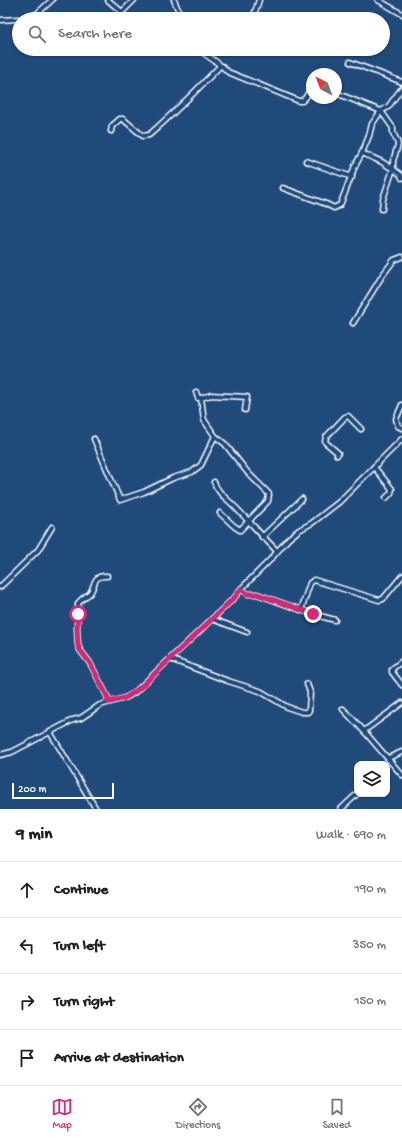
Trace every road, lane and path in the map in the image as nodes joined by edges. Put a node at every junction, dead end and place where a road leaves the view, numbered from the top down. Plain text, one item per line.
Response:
1 (52, 0) edge
2 (108, 0) edge
3 (134, 0) edge
4 (174, 0) edge
5 (259, 0) edge
6 (378, 0) edge
7 (38, 12) edge
8 (179, 12) edge
9 (255, 12) edge
10 (402, 14) edge
11 (12, 19) edge
12 (0, 20) edge
13 (208, 56) edge
14 (350, 62) dead end
15 (220, 66) junction
16 (402, 82) edge
17 (402, 88) edge
18 (342, 96) edge
19 (306, 97) edge
20 (382, 111) junction
21 (111, 131) dead end
22 (362, 153) junction
23 (306, 161) dead end
24 (393, 169) junction
25 (352, 177) junction
26 (402, 178) edge
27 (283, 188) dead end
28 (382, 209) dead end
29 (402, 257) edge
30 (353, 323) dead end
31 (196, 392) dead end
32 (200, 398) junction
33 (402, 405) edge
34 (245, 410) dead end
35 (402, 428) edge
36 (361, 429) dead end
37 (215, 436) junction
38 (402, 439) edge
39 (94, 440) dead end
40 (337, 456) dead end
41 (374, 467) junction
42 (214, 482) dead end
43 (386, 498) dead end
44 (302, 499) dead end
45 (220, 512) dead end
46 (249, 522) junction
47 (52, 527) dead end
48 (262, 537) junction
49 (277, 551) junction
50 (107, 576) dead end
51 (402, 576) edge
52 (0, 587) edge
53 (241, 589) junction
54 (301, 610) junction
55 (212, 619) junction
56 (335, 620) dead end
57 (246, 632) dead end
58 (170, 659) junction
59 (402, 661) edge
60 (307, 684) dead end
61 (402, 685) edge
62 (108, 702) junction
63 (402, 703) edge
64 (343, 709) dead end
65 (364, 731) junction
66 (50, 732) junction
67 (402, 752) edge
68 (0, 755) edge
69 (388, 761) edge
70 (390, 763) edge
71 (402, 775) edge
72 (354, 797) edge
73 (96, 809) edge
74 (341, 809) edge

1 - 7 street
2 - 3 street
4 - 8 street
5 - 9 street
6 - 10 street
11 - 12 street
13 - 15 street
14 - 16 street
15 - 19 street
15 - 21 street
17 - 20 street
18 - 20 street
20 - 22 street
20 - 24 street
22 - 24 street
22 - 25 street
23 - 25 street
24 - 26 street
24 - 28 street
25 - 27 street
29 - 30 street
31 - 32 street
32 - 34 street
32 - 37 street
33 - 35 street
36 - 40 street
37 - 39 street
37 - 46 street
38 - 41 street
41 - 43 street
41 - 49 street
42 - 46 street
44 - 48 street
45 - 46 street
46 - 48 street
47 - 52 street
48 - 49 street
49 - 53 street
50 - 62 street
51 - 54 street
53 - 54 street
53 - 55 street
54 - 56 street
55 - 57 street
55 - 58 street
58 - 60 street
58 - 62 street
59 - 61 street
62 - 66 street
63 - 65 street
64 - 65 street
65 - 69 street
66 - 68 street
66 - 73 street
67 - 69 street
70 - 71 street
72 - 74 street

